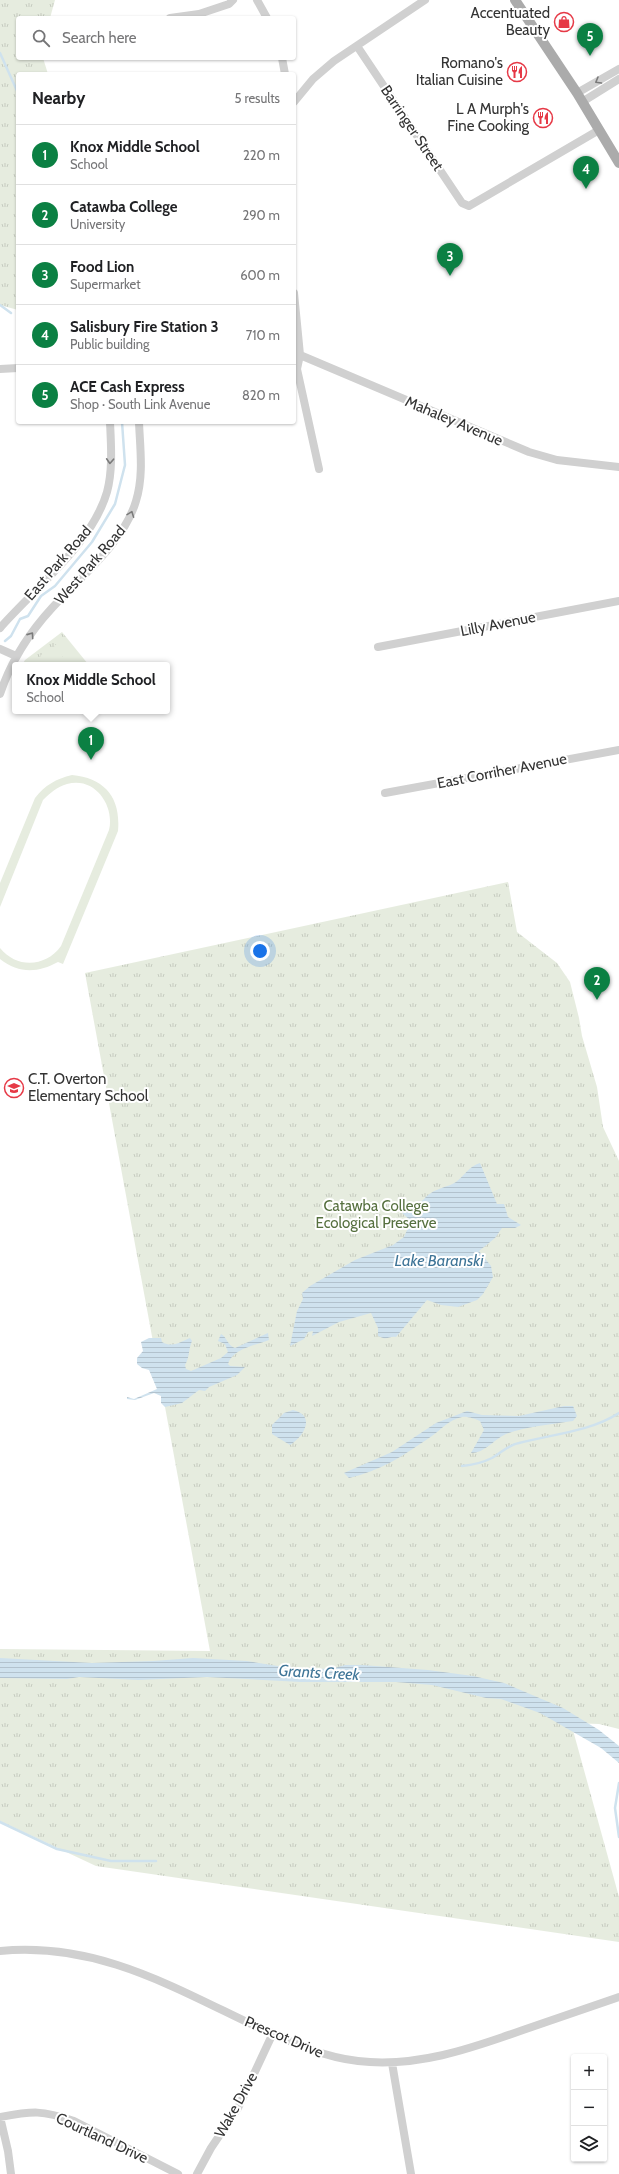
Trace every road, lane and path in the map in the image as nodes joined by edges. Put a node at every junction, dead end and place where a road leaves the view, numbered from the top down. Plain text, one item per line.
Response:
1 (233, 0) edge
2 (257, 0) edge
3 (425, 0) edge
4 (515, 0) edge
5 (184, 16) edge
6 (266, 16) edge
7 (357, 46) junction
8 (282, 60) edge
9 (619, 69) edge
10 (285, 72) edge
11 (619, 79) edge
12 (579, 98) junction
13 (296, 100) edge
14 (599, 130) junction
15 (619, 163) edge
16 (296, 334) edge
17 (297, 355) edge
18 (16, 368) edge
19 (0, 369) edge
20 (110, 424) edge
21 (139, 424) edge
22 (619, 467) edge
23 (319, 469) dead end
24 (619, 601) edge
25 (0, 628) edge
26 (378, 647) dead end
27 (0, 650) edge
28 (16, 656) junction
29 (13, 662) edge
30 (12, 666) edge
31 (0, 694) edge
32 (619, 750) edge
33 (385, 793) dead end
34 (0, 1951) edge
35 (619, 1997) edge
36 (272, 2033) junction
37 (392, 2063) junction
38 (0, 2117) edge
39 (10, 2174) edge
40 (178, 2174) edge
41 (197, 2174) edge
42 (411, 2174) edge

1 - 5 street
2 - 6 street
3 - 7 street
4 - 12 main road
7 - 13 street
7 - 14 street, Barringer Street
8 - 10 street
9 -> 12 street
11 - 12 street
12 - 14 main road
14 - 15 main road
16 - 17 street
17 - 22 street, Mahaley Avenue
17 - 23 street
18 - 19 street
20 -> 25 street, East Park Road
28 -> 21 street, West Park Road
24 - 26 street, Lilly Avenue
27 - 28 street
28 - 29 street, West Park Road
30 - 31 street, West Park Road
32 - 33 street, East Corriher Avenue
34 - 36 street, Prescot Drive
35 - 37 street, Prescot Drive
36 - 37 street, Prescot Drive
36 - 41 street, Wake Drive
37 - 42 street
38 - 39 street
38 - 40 street, Courtland Drive

